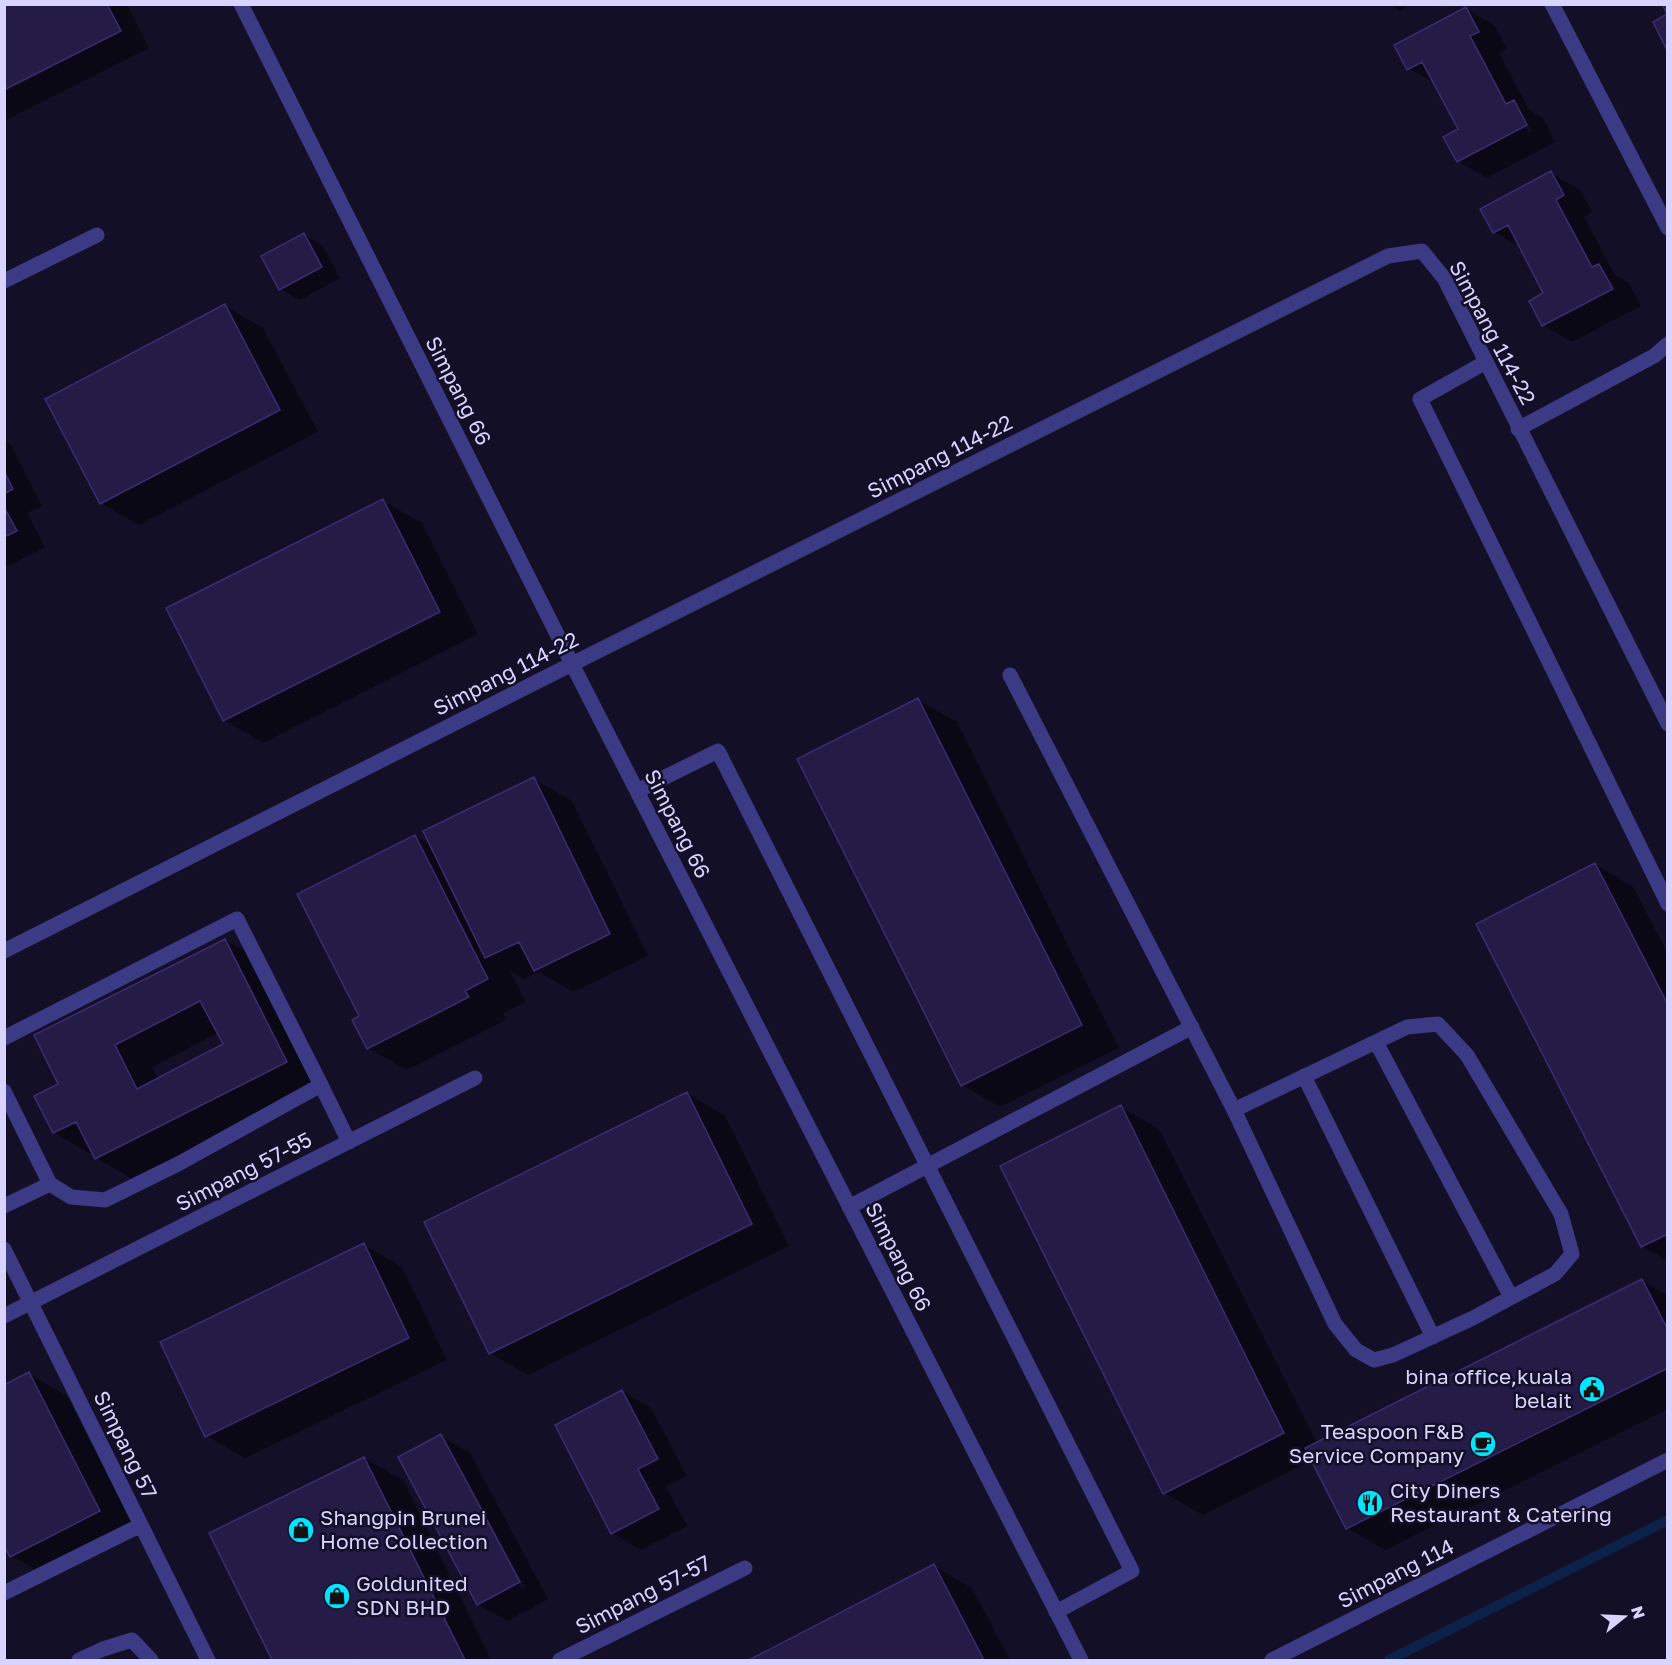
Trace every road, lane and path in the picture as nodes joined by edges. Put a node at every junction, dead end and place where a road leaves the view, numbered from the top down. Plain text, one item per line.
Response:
1 (241, 4) edge
2 (1552, 4) edge
3 (1668, 228) edge
4 (97, 235) dead end
5 (4, 281) edge
6 (1668, 344) edge
7 (1486, 362) junction
8 (1518, 429) junction
9 (572, 664) junction
10 (1010, 675) dead end
11 (1668, 724) edge
12 (637, 791) junction
13 (1668, 904) edge
14 (4, 951) edge
15 (1192, 1027) junction
16 (4, 1038) edge
17 (1376, 1042) junction
18 (1304, 1076) junction
19 (474, 1078) dead end
20 (321, 1085) junction
21 (4, 1091) edge
22 (1234, 1110) junction
23 (349, 1142) junction
24 (927, 1166) junction
25 (50, 1184) junction
26 (4, 1206) edge
27 (849, 1207) junction
28 (4, 1249) edge
29 (1511, 1297) junction
30 (32, 1303) junction
31 (4, 1316) edge
32 (1433, 1337) junction
33 (1668, 1460) edge
34 (141, 1525) junction
35 (745, 1568) dead end
36 (4, 1593) edge
37 (1056, 1612) junction
38 (79, 1660) edge
39 (151, 1660) edge
40 (208, 1660) edge
41 (560, 1660) edge
42 (1081, 1660) edge
43 (1272, 1660) edge

1 - 9 street, Simpang 66
2 - 3 street
4 - 5 street
6 - 8 street
7 - 8 street, Simpang 114-22
7 - 9 street, Simpang 114-22
7 - 13 street
8 - 11 street, Simpang 114-22
9 - 12 street, Simpang 66
9 - 14 street, Simpang 114-22
10 - 15 street
12 - 24 street
12 - 27 street, Simpang 66
15 - 22 street
15 - 24 street
16 - 20 street
17 - 18 street
17 - 29 street
17 - 29 street
18 - 22 street
18 - 32 street
19 - 23 street, Simpang 57-55
20 - 23 street
20 - 25 street
21 - 25 street
22 - 32 street
23 - 30 street, Simpang 57-55
24 - 27 street
24 - 37 street
25 - 26 street
27 - 37 street, Simpang 66
28 - 30 street, Simpang 57
29 - 32 street
30 - 31 street, Simpang 57-55
30 - 34 street, Simpang 57
33 - 43 street, Simpang 114
34 - 36 street
34 - 40 street, Simpang 57
35 - 41 street, Simpang 57-57
37 - 42 street, Simpang 66
38 - 39 street

